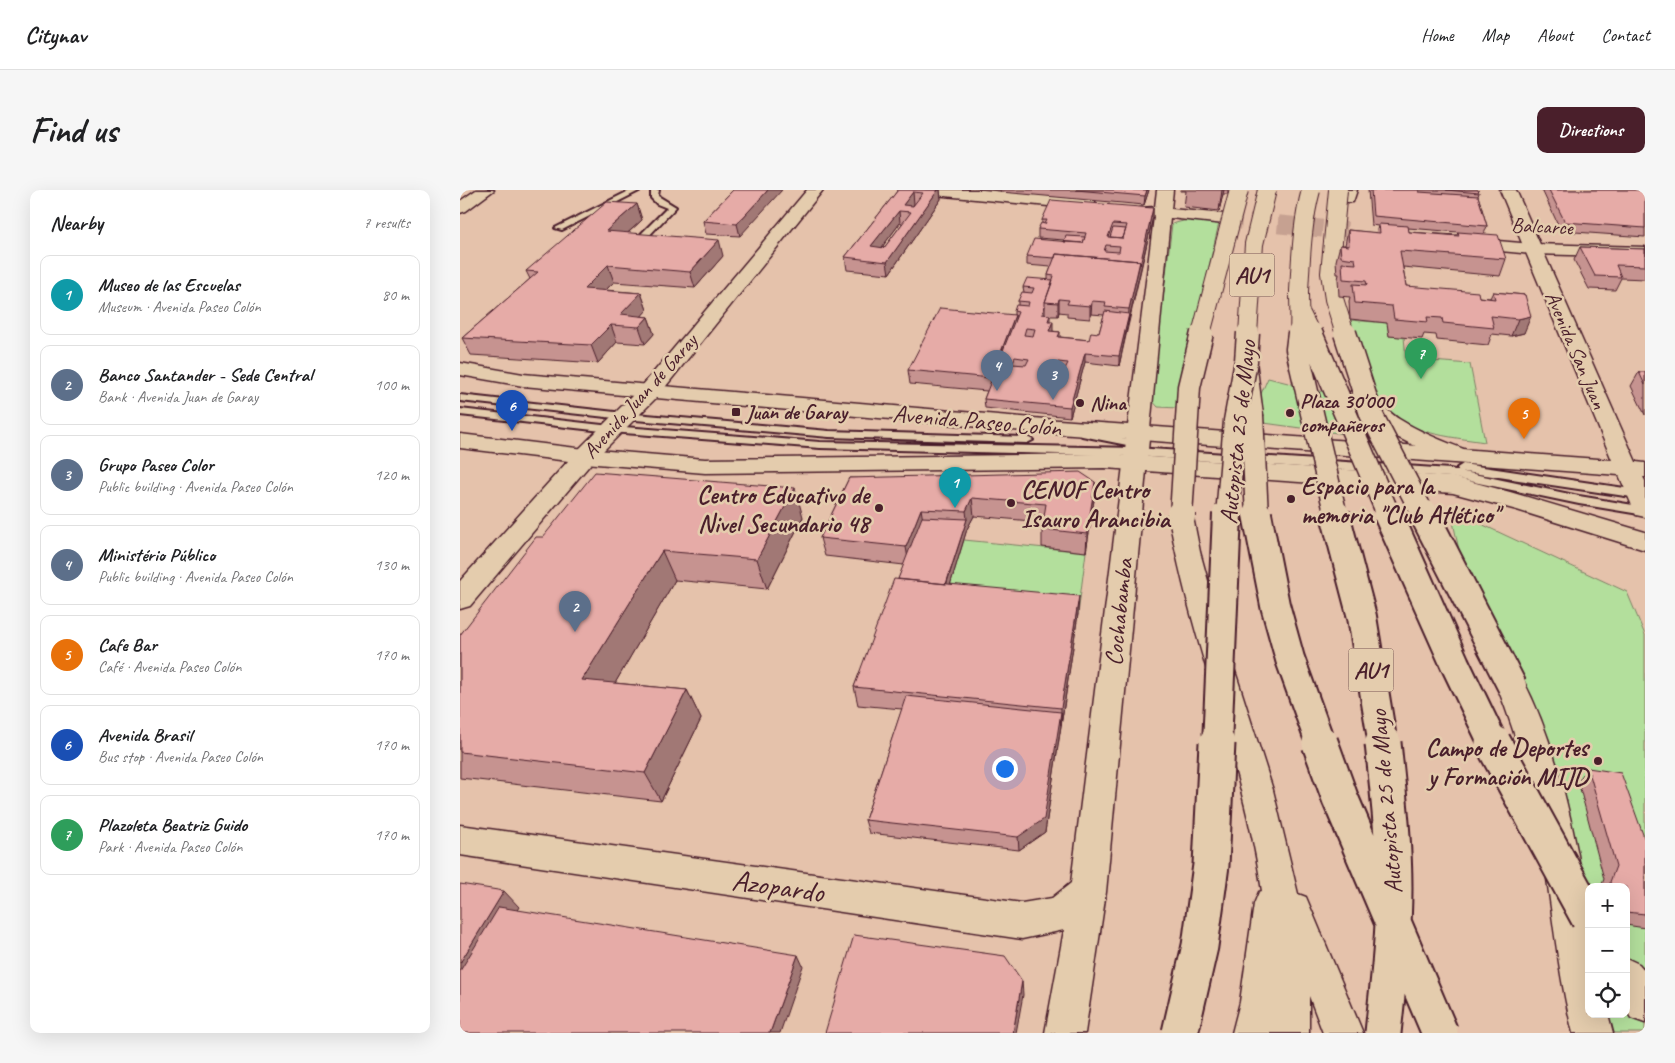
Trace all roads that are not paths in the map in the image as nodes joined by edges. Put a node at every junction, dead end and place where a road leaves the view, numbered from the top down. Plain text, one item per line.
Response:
1 (486, 190) edge
2 (637, 190) edge
3 (655, 190) edge
4 (815, 190) edge
5 (934, 190) edge
6 (1165, 190) edge
7 (1239, 190) edge
8 (1267, 190) edge
9 (1311, 190) edge
10 (1338, 190) edge
11 (1349, 190) edge
12 (1508, 190) edge
13 (1106, 207) edge
14 (460, 208) edge
15 (1135, 210) edge
16 (1163, 212) junction
17 (1224, 219) tunnel mouth
18 (559, 228) dead end
19 (640, 238) edge
20 (1444, 241) edge
21 (1532, 249) junction
22 (1645, 252) edge
23 (1301, 314) junction
24 (1246, 360) junction
25 (460, 369) edge
26 (460, 378) edge
27 (523, 380) junction
28 (650, 391) junction
29 (460, 397) edge
30 (460, 412) edge
31 (618, 423) junction
32 (460, 441) edge
33 (1136, 448) junction
34 (1458, 455) junction
35 (585, 456) junction
36 (1636, 469) edge
37 (1643, 502) edge
38 (1645, 541) edge
39 (460, 599) edge
40 (460, 840) edge
41 (1276, 868) junction
42 (1088, 892) junction
43 (1585, 911) edge
44 (1630, 983) edge
45 (1645, 1004) edge
46 (1592, 1029) edge
47 (1065, 1033) edge
48 (1180, 1033) edge
49 (1252, 1033) edge
50 (1289, 1033) edge
51 (1343, 1033) edge
52 (1383, 1033) edge
53 (1440, 1033) edge

1 - 14 main road
2 - 18 lane
3 - 19 lane
4 - 28 main road, Avenida Juan de Garay
5 - 13 main road
6 - 16 main road, Cochabamba
7 - 41 main road, bridge
8 - 24 main road, Autopista 25 de Mayo / AU1, bridge
9 - 23 main road, Autopista 25 de Mayo / AU1, bridge
10 - 46 main road, bridge
11 - 34 main road, bridge
12 - 21 main road, Avenida San Juan
15 - 16 main road
16 - 17 main road
16 - 33 main road, Cochabamba
20 - 21 main road, Balcarce
21 - 22 main road, Balcarce
21 - 36 main road, Avenida San Juan
23 - 43 main road, bridge
23 - 52 main road, Autopista 25 de Mayo / AU1, bridge
24 - 48 main road, Autopista 25 de Mayo / AU1, bridge
24 - 53 main road, bridge
25 - 27 main road, Avenida Paseo Colón
26 - 27 main road
27 - 28 main road, Avenida Paseo Colón
28 - 31 main road, Avenida Juan de Garay
28 - 33 main road, Avenida Paseo Colón
29 - 31 lane
30 - 31 lane
31 - 33 lane
31 - 33 lane
31 - 35 main road, Avenida Juan de Garay
32 - 35 main road, Avenida Paseo Colón
33 - 34 main road, Avenida Paseo Colón
33 - 35 main road, Avenida Paseo Colón
33 - 37 lane
33 - 37 lane
33 - 38 main road, Avenida Paseo Colón
33 - 42 main road, Cochabamba
34 - 36 main road, Avenida Paseo Colón
35 - 39 main road, Avenida Juan de Garay
36 - 37 main road, Avenida San Juan
40 - 42 main road, Azopardo
41 - 49 main road
41 - 50 main road
41 - 51 main road
42 - 47 main road, Cochabamba
44 - 45 main road

